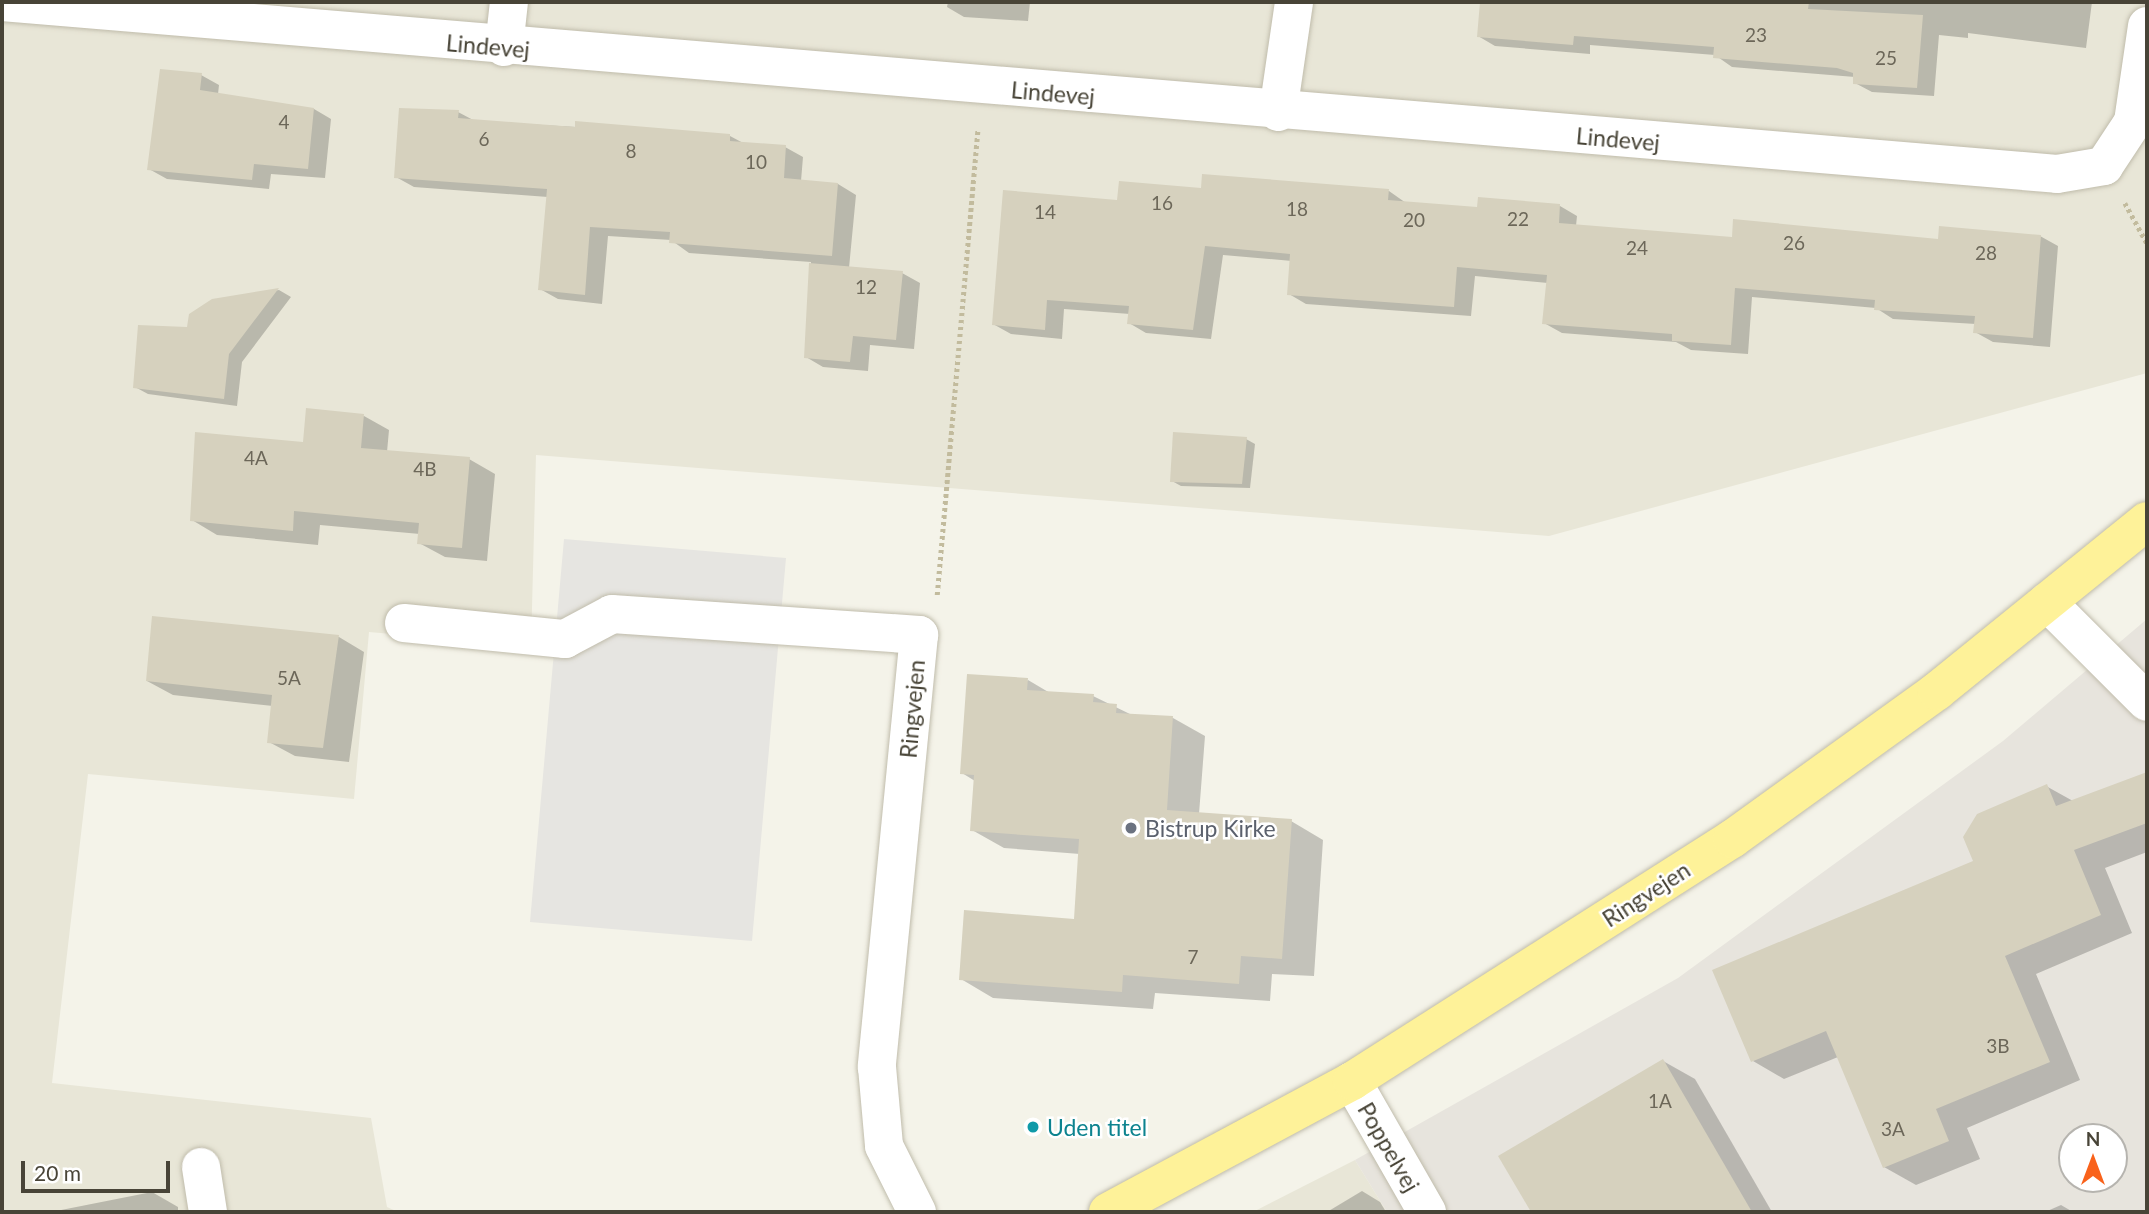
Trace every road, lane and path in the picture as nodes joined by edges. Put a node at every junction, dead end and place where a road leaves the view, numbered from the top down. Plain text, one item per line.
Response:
1 (2, 2) edge
2 (509, 2) edge
3 (1294, 2) edge
4 (2147, 26) edge
5 (504, 47) junction
6 (982, 87) junction
7 (1278, 112) junction
8 (2146, 526) edge
9 (2048, 602) junction
10 (404, 623) dead end
11 (919, 635) junction
12 (2147, 702) edge
13 (1352, 1081) junction
14 (201, 1167) dead end
15 (208, 1212) edge
16 (917, 1212) edge
17 (1108, 1212) edge
18 (1427, 1212) edge

1 - 5 street, Lindevej
2 - 5 street
3 - 7 street
4 - 7 street, Lindevej
5 - 6 street, Lindevej
6 - 7 street, Lindevej
6 - 11 path
8 - 9 main road, Ringvejen
9 - 12 street
9 - 13 main road, Ringvejen
10 - 11 street, Ringvejen
11 - 16 street, Ringvejen
13 - 17 main road, Ringvejen
13 - 18 street, Poppelvej
14 - 15 street

